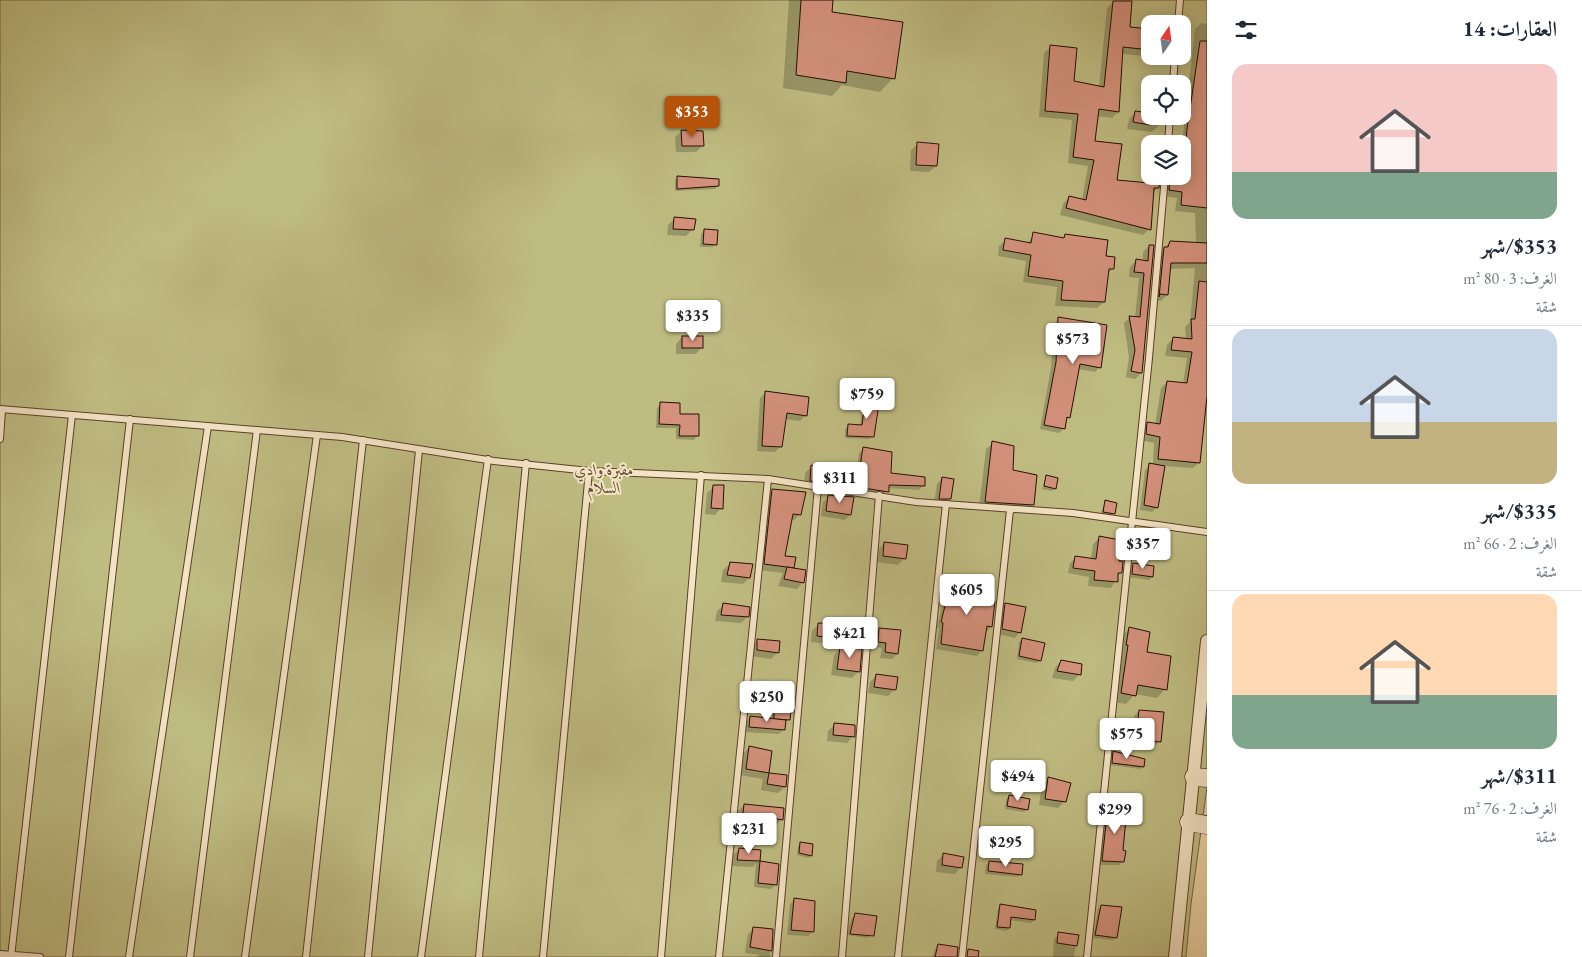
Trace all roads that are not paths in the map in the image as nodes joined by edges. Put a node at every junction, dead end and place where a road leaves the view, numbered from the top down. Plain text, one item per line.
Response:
1 (1180, 0) edge
2 (1179, 15) edge
3 (1164, 185) edge
4 (1, 410) edge
5 (72, 414) junction
6 (130, 419) junction
7 (208, 426) junction
8 (257, 430) junction
9 (317, 435) junction
10 (0, 439) edge
11 (363, 440) junction
12 (419, 450) junction
13 (488, 459) junction
14 (526, 463) junction
15 (589, 471) junction
16 (701, 475) junction
17 (768, 479) junction
18 (818, 487) junction
19 (879, 496) junction
20 (946, 504) junction
21 (1025, 509) junction
22 (1132, 520) junction
23 (1207, 532) edge
24 (1207, 641) edge
25 (1200, 777) edge
26 (1190, 822) junction
27 (1207, 825) edge
28 (0, 954) edge
29 (11, 956) edge
30 (40, 957) edge
31 (69, 957) edge
32 (129, 957) edge
33 (190, 957) edge
34 (245, 957) edge
35 (306, 957) edge
36 (368, 957) edge
37 (421, 957) edge
38 (479, 957) edge
39 (544, 957) edge
40 (661, 957) edge
41 (720, 957) edge
42 (776, 957) edge
43 (842, 957) edge
44 (898, 957) edge
45 (962, 957) edge
46 (1087, 957) edge
47 (1175, 957) edge

1 - 2 lane
3 - 22 lane
4 - 5 lane
4 - 10 lane
5 - 6 lane
5 - 29 lane
6 - 7 lane
6 - 31 lane
7 - 8 lane
7 - 32 lane
8 - 9 lane
8 - 33 lane
9 - 11 lane
9 - 34 lane
11 - 12 lane
11 - 35 lane
12 - 13 lane
12 - 36 lane
13 - 14 lane
13 - 37 lane
14 - 15 lane
14 - 38 lane
15 - 16 lane
15 - 39 lane
16 - 17 lane
16 - 40 lane
17 - 18 lane
17 - 41 lane
18 - 19 lane
18 - 42 lane
19 - 20 lane
19 - 43 lane
20 - 21 lane
20 - 44 lane
21 - 22 lane
21 - 45 lane
22 - 23 lane
22 - 46 lane
24 - 25 street
25 - 26 street
26 - 27 main road
26 - 47 street
28 - 29 lane
29 - 30 lane

